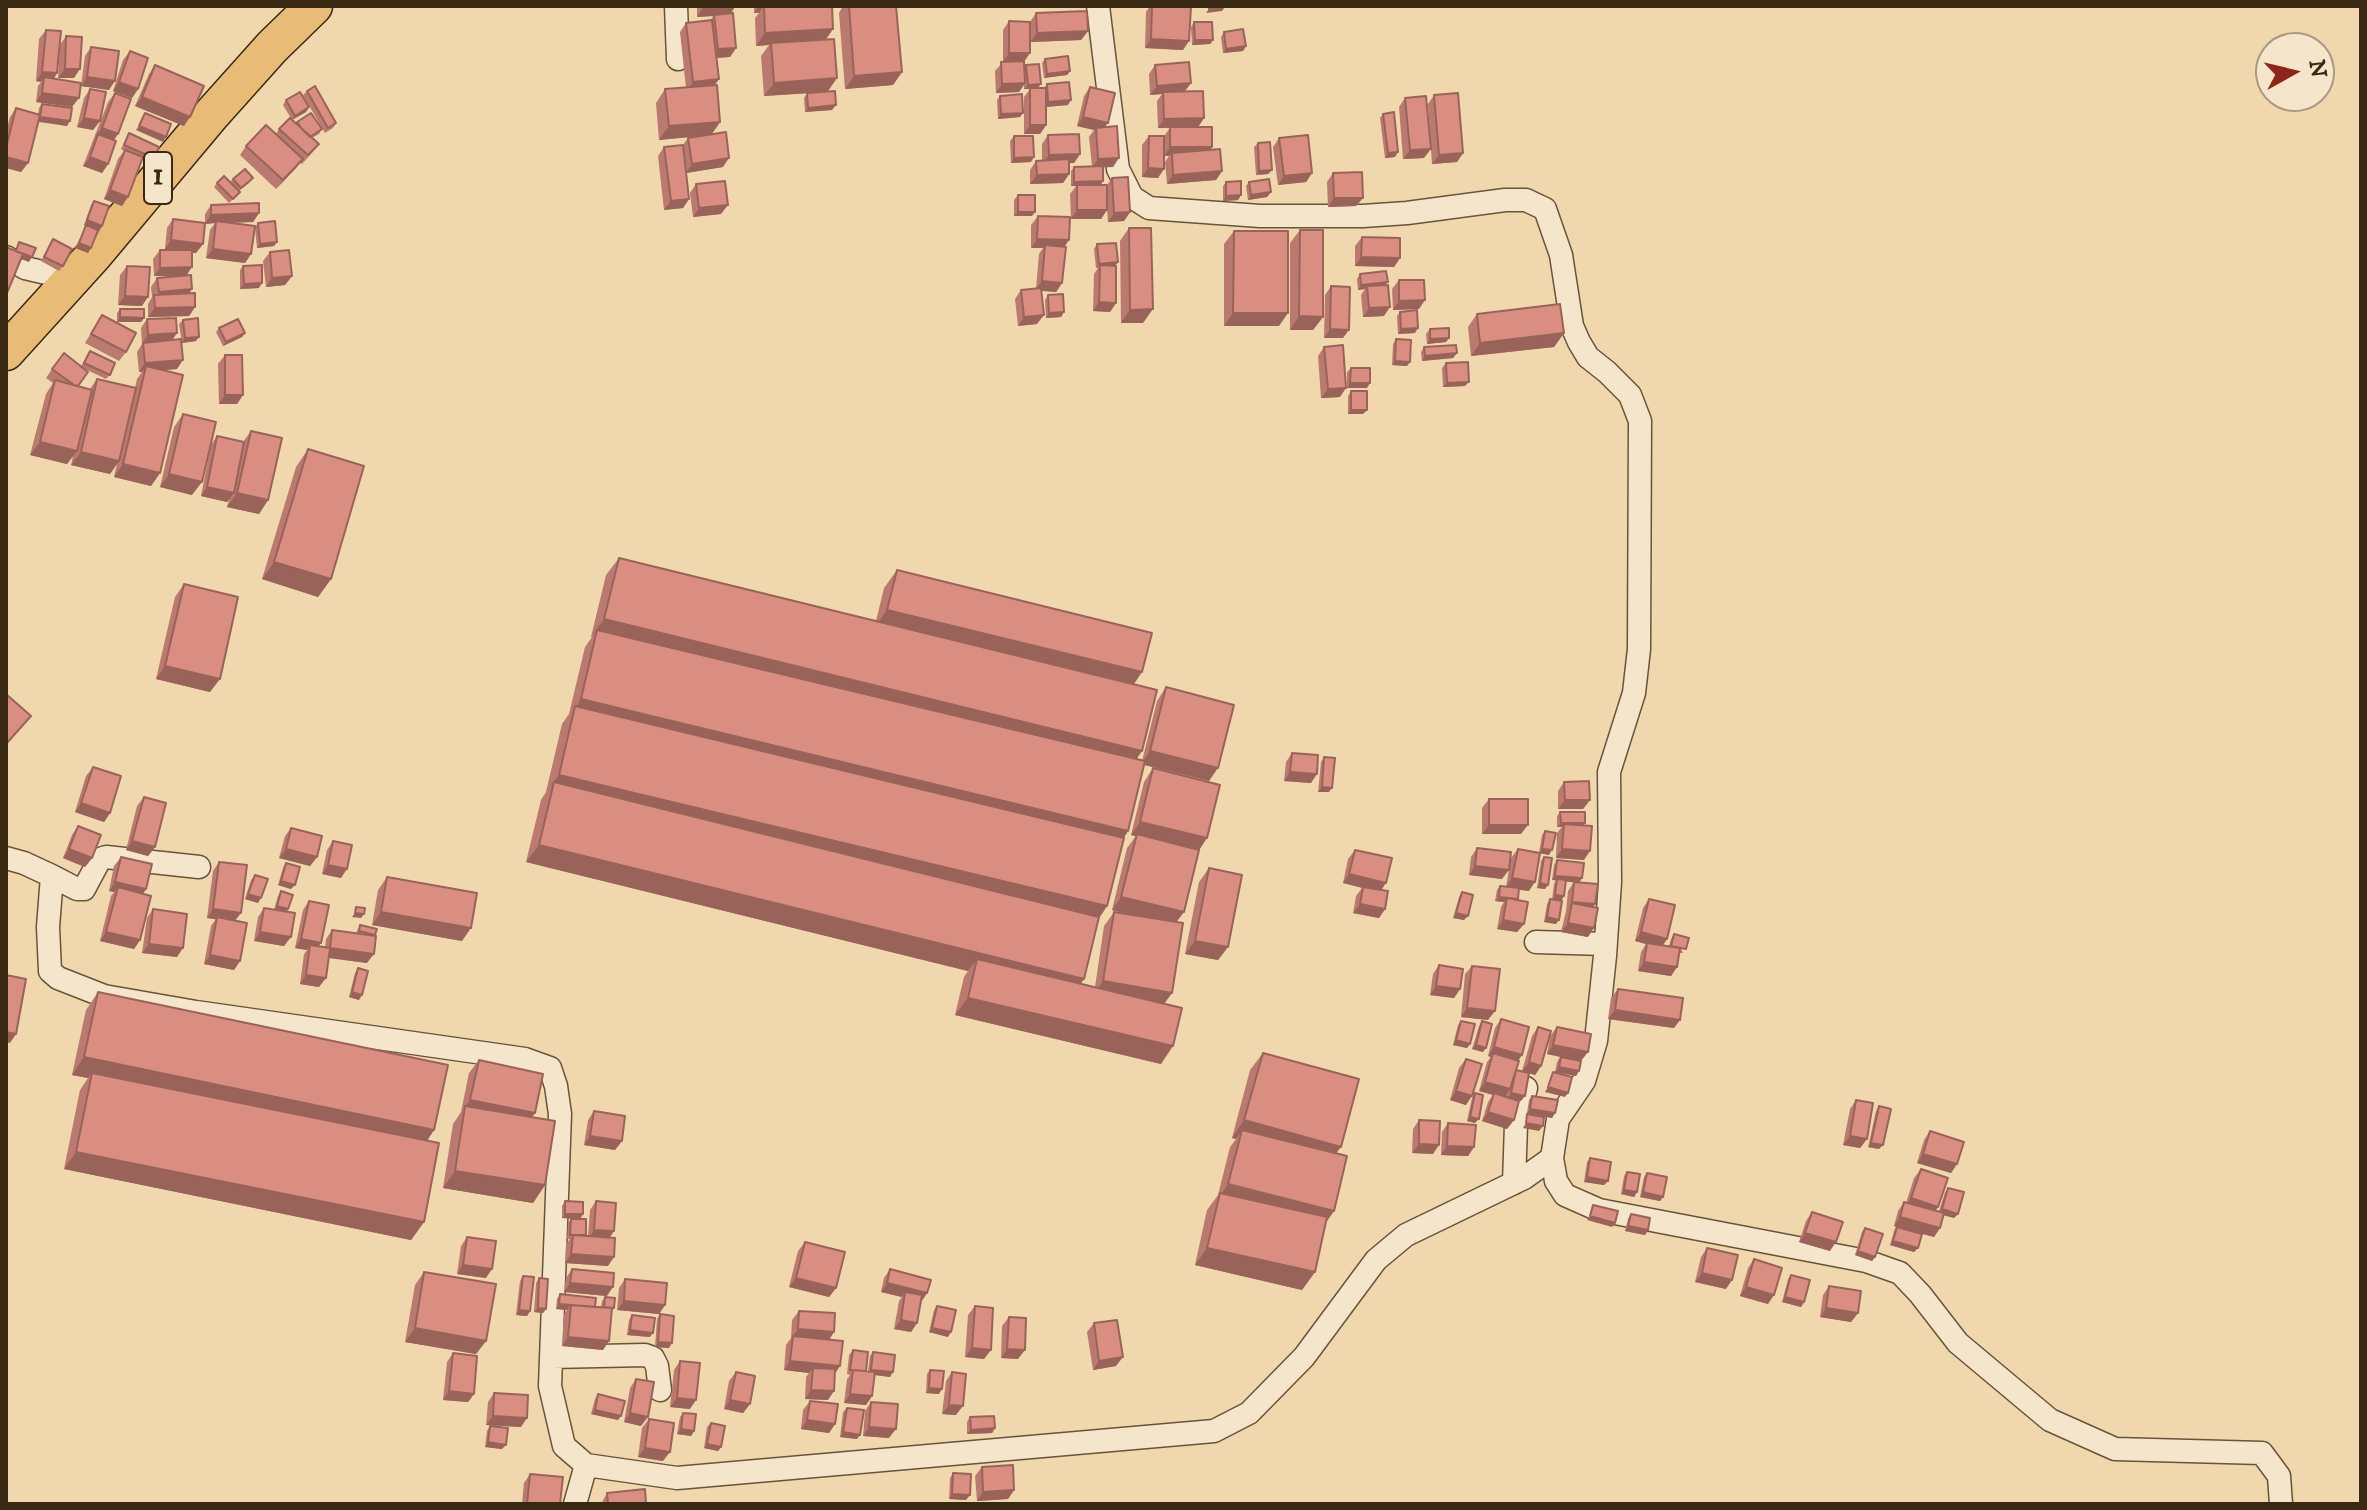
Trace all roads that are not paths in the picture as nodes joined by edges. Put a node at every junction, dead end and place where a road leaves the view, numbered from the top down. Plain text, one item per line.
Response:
1 (314, 6) edge
2 (676, 6) edge
3 (1098, 6) edge
4 (678, 59) dead end
5 (6, 257) edge
6 (72, 279) junction
7 (7, 351) edge
8 (6, 858) edge
9 (199, 867) dead end
10 (52, 876) junction
11 (1536, 942) dead end
12 (1605, 944) junction
13 (1526, 1088) edge
14 (1552, 1158) junction
15 (1514, 1183) junction
16 (552, 1357) junction
17 (660, 1390) dead end
18 (586, 1465) junction
19 (575, 1504) edge
20 (2281, 1504) edge

1 - 6 highway, 1
2 - 4 street
3 - 12 street
5 - 6 street
6 - 7 highway, 1
8 - 10 street
9 - 10 street
10 - 16 street
11 - 12 street
12 - 14 street
13 - 15 street
14 - 15 street
14 - 20 street
15 - 18 street
16 - 17 street
16 - 18 street
18 - 19 street

